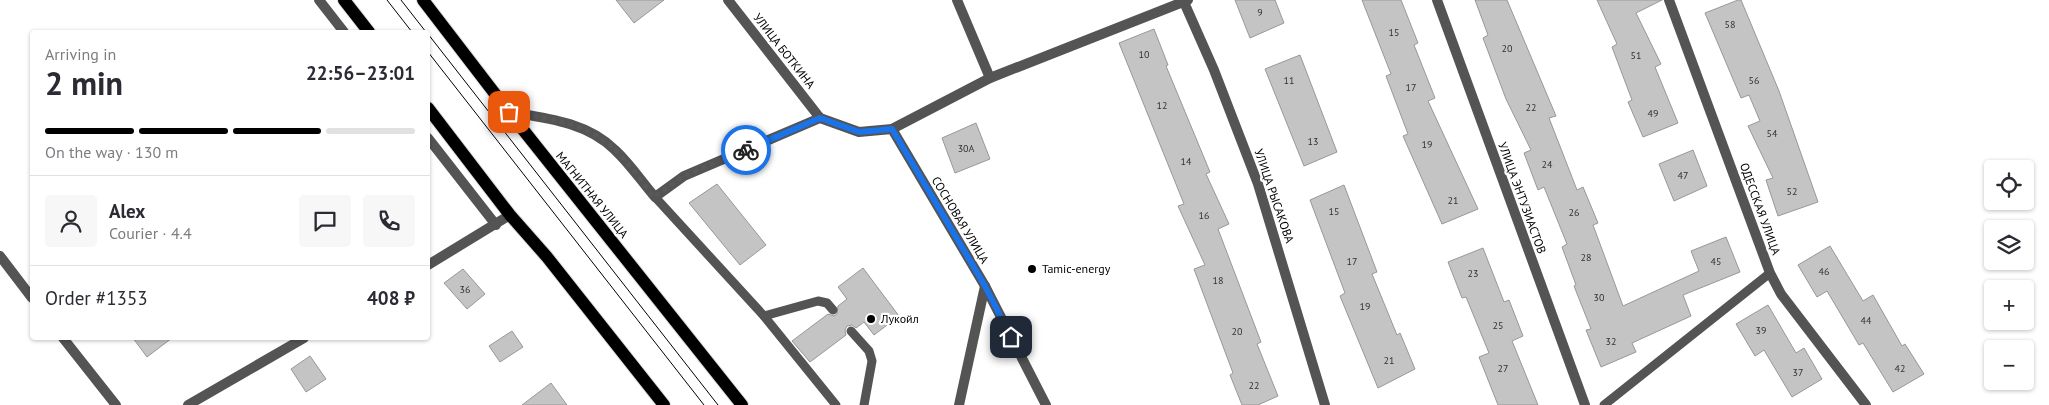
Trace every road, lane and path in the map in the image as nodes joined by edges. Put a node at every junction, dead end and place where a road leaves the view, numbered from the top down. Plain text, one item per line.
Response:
1 (319, 0) edge
2 (344, 0) edge
3 (422, 0) edge
4 (728, 0) edge
5 (957, 0) edge
6 (1437, 0) edge
7 (1669, 0) edge
8 (1185, 1) edge
9 (342, 30) edge
10 (367, 30) edge
11 (990, 78) junction
12 (430, 111) edge
13 (509, 112) junction
14 (820, 118) junction
15 (892, 129) junction
16 (430, 141) edge
17 (654, 197) junction
18 (510, 215) junction
19 (496, 225) junction
20 (0, 256) edge
21 (430, 264) edge
22 (1770, 273) junction
23 (985, 286) junction
24 (30, 295) edge
25 (833, 310) dead end
26 (764, 316) junction
27 (851, 331) dead end
28 (65, 340) edge
29 (301, 340) edge
30 (116, 405) edge
31 (188, 405) edge
32 (664, 405) edge
33 (742, 405) edge
34 (836, 405) edge
35 (864, 405) edge
36 (960, 405) edge
37 (1046, 405) edge
38 (1325, 405) edge
39 (1585, 405) edge
40 (1604, 405) edge
41 (1866, 405) edge

1 - 9 street
2 - 10 main road
3 - 13 main road, МАГНИТНАЯ УЛИЦА
4 - 14 street, УЛИЦА БОТКИНА
5 - 11 street
6 - 39 street, УЛИЦА ЭНТУЗИАСТОВ
7 - 22 street, ОДЕССКАЯ УЛИЦА
8 - 11 street
8 - 38 street, УЛИЦА РЫСАКОВА
11 - 15 street
12 - 18 main road
13 - 17 street
13 - 33 main road, МАГНИТНАЯ УЛИЦА
14 - 15 street
14 - 17 street
15 - 23 street, СОСНОВАЯ УЛИЦА
16 - 19 street
17 - 26 lane
18 - 19 street
18 - 32 main road
19 - 21 street
20 - 24 street
22 - 40 lane
22 - 41 street, ОДЕССКАЯ УЛИЦА
23 - 36 street
23 - 37 street, СОСНОВАЯ УЛИЦА
25 - 26 lane
26 - 34 lane
27 - 35 lane
28 - 30 street
29 - 31 street

